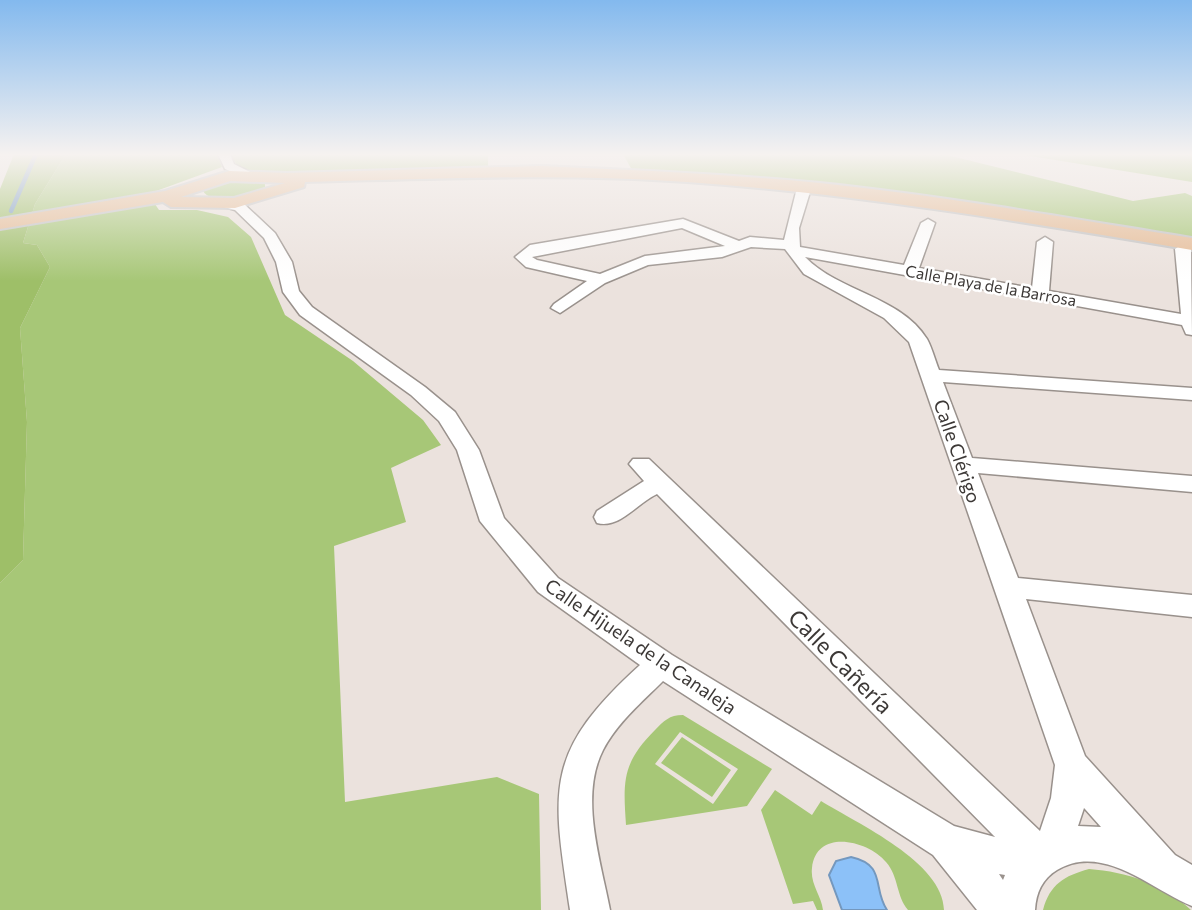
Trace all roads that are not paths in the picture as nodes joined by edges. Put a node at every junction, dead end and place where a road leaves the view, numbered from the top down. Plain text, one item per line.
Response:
1 (165, 196) edge
2 (186, 196) edge
3 (206, 196) edge
4 (245, 196) edge
5 (802, 196) edge
6 (838, 196) edge
7 (890, 196) edge
8 (236, 204) junction
9 (929, 223) dead end
10 (0, 224) edge
11 (0, 230) edge
12 (1045, 242) dead end
13 (738, 246) junction
14 (792, 247) junction
15 (1189, 248) edge
16 (910, 271) junction
17 (601, 279) junction
18 (1040, 294) junction
19 (560, 308) dead end
20 (1191, 326) edge
21 (932, 375) junction
22 (1192, 394) edge
23 (962, 464) junction
24 (1192, 484) edge
25 (606, 517) dead end
26 (1007, 587) junction
27 (1192, 606) edge
28 (661, 664) junction
29 (1072, 765) junction
30 (946, 842) junction
31 (1044, 856) junction
32 (1161, 866) junction
33 (1192, 887) edge
34 (590, 910) edge
35 (1000, 910) edge
36 (1015, 910) edge

1 - 10 main road
2 - 11 main road
3 - 8 main road
4 - 8 main road
5 - 14 street
6 - 15 main road
7 - 15 main road
8 - 28 street, Calle Hijuela de la Canaleja
9 - 16 street
12 - 18 street
13 - 14 street, Calle Playa de la Barrosa
13 - 17 street, Calle Playa de la Barrosa
13 - 17 street
14 - 16 street, Calle Playa de la Barrosa
14 - 21 street, Calle Clérigo
15 - 20 street
16 - 18 street, Calle Playa de la Barrosa
17 - 19 street, Calle Playa de la Barrosa
18 - 20 street, Calle Playa de la Barrosa
21 - 22 street
21 - 23 street, Calle Clérigo
23 - 24 street
23 - 26 street, Calle Clérigo
25 - 31 street, Calle Cañería
26 - 27 street
26 - 29 street, Calle Clérigo
28 - 30 street, Calle Hijuela de la Canaleja
28 - 34 street
29 - 31 street, Calle Clérigo
29 - 32 street, Calle Clérigo
30 - 31 street, Calle Hijuela de la Canaleja
30 - 35 street, Calle Hijuela de la Canaleja
31 - 32 street, Calle Hijuela de la Canaleja
31 - 36 street
32 - 33 street, Calle Hijuela de la Canaleja

